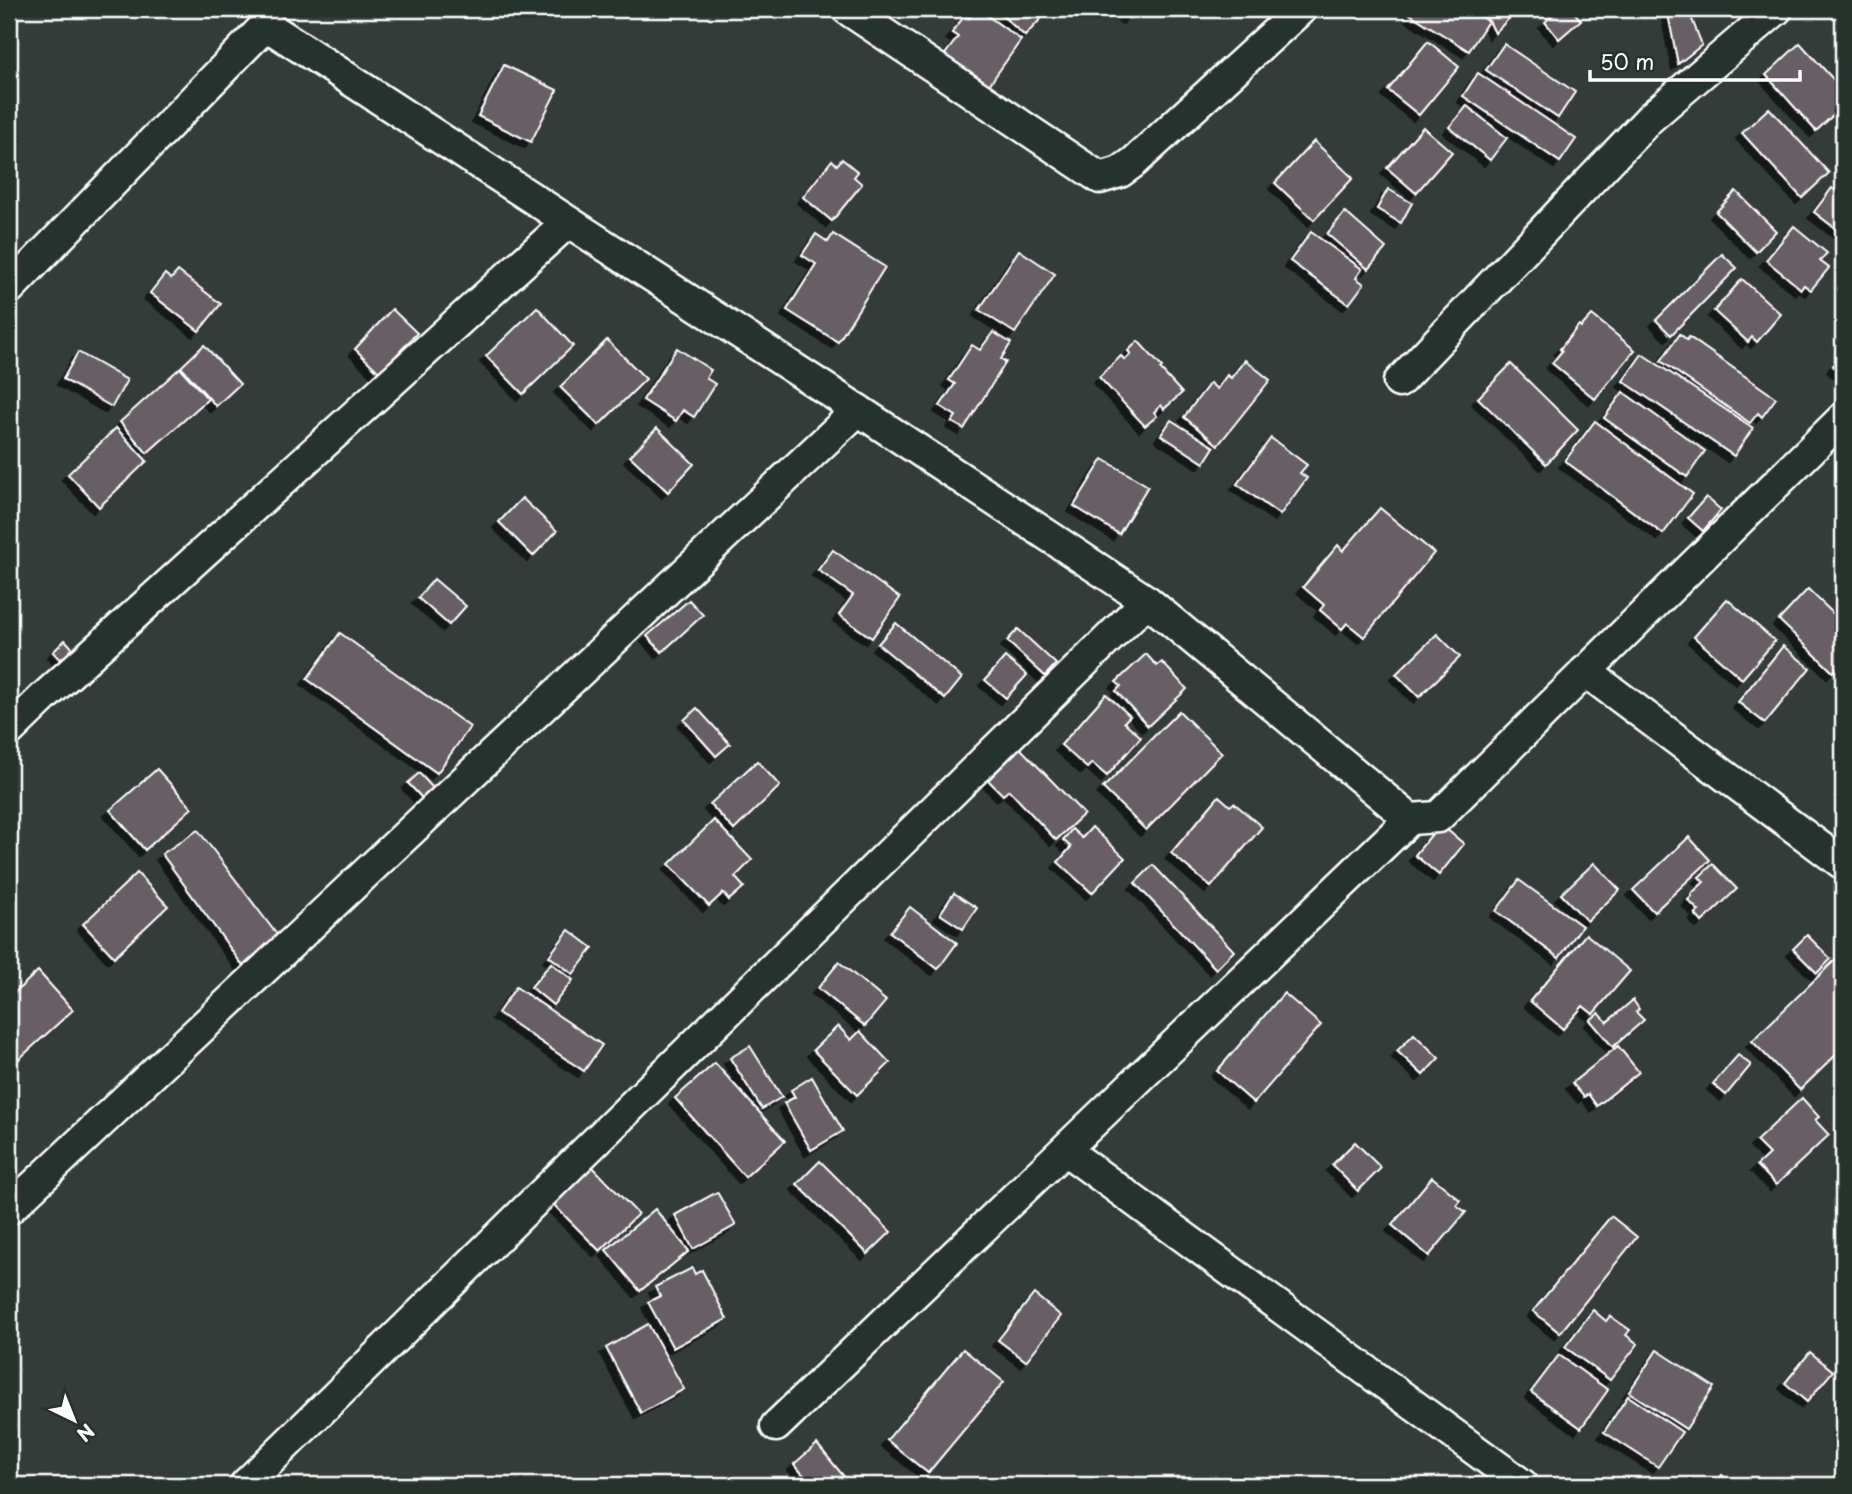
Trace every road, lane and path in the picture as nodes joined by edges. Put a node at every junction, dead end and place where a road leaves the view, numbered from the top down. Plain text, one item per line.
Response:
1 (847, 9) edge
2 (1301, 9) edge
3 (1777, 9) edge
4 (568, 222) junction
5 (9, 289) edge
6 (1399, 382) dead end
7 (858, 410) junction
8 (1843, 418) edge
9 (1147, 601) junction
10 (1585, 671) junction
11 (9, 731) edge
12 (1410, 819) junction
13 (1843, 864) edge
14 (1065, 1150) junction
15 (9, 1209) edge
16 (776, 1426) dead end
17 (245, 1485) edge
18 (1523, 1485) edge

1 - 2 street
3 - 6 street
4 - 5 street
4 - 7 street
4 - 11 street
7 - 9 street
7 - 15 street
8 - 10 street
9 - 12 street
9 - 17 street
10 - 12 street
10 - 13 street
12 - 14 street
14 - 16 street
14 - 18 street

